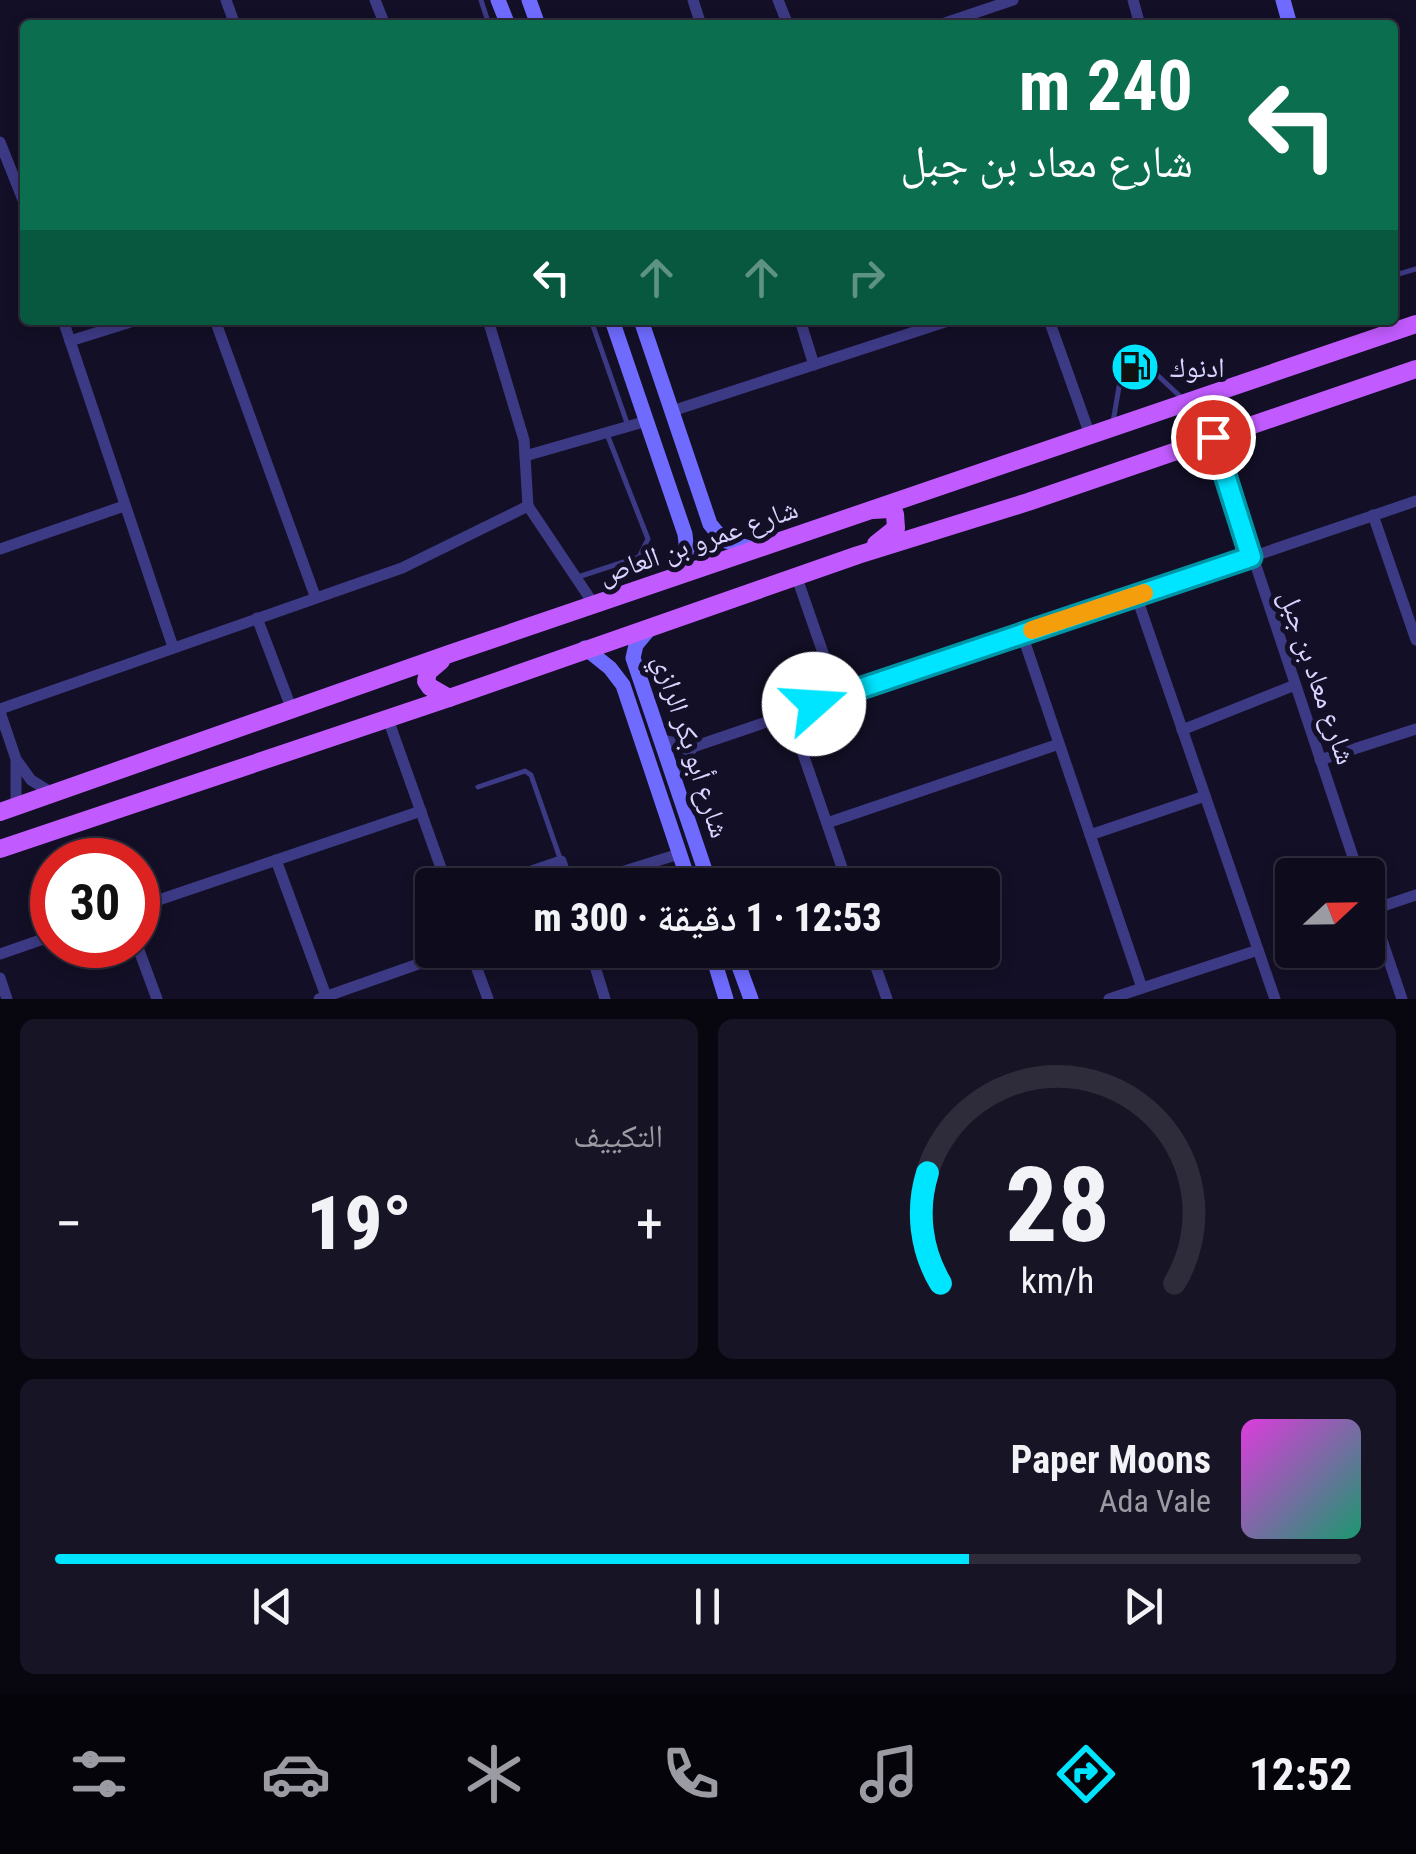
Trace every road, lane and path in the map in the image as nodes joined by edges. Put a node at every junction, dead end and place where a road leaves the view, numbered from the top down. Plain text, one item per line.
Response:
1 (1013, 0) edge
2 (993, 3) edge
3 (974, 19) edge
4 (0, 142) edge
5 (16, 180) junction
6 (0, 185) edge
7 (20, 188) edge
8 (1416, 324) edge
9 (65, 325) edge
10 (121, 325) edge
11 (217, 325) edge
12 (490, 325) edge
13 (593, 325) edge
14 (614, 325) edge
15 (642, 325) edge
16 (802, 325) edge
17 (936, 325) edge
18 (1052, 325) edge
19 (1383, 328) edge
20 (70, 341) junction
21 (814, 364) junction
22 (1416, 369) edge
23 (1186, 402) junction
24 (672, 410) junction
25 (647, 421) junction
26 (628, 426) junction
27 (1112, 427) junction
28 (606, 433) junction
29 (1090, 435) junction
30 (1213, 437) junction
31 (526, 456) junction
32 (1416, 501) edge
33 (124, 506) junction
34 (528, 506) junction
35 (870, 510) junction
36 (1373, 516) junction
37 (0, 548) edge
38 (756, 550) junction
39 (858, 555) junction
40 (1251, 557) junction
41 (578, 576) junction
42 (796, 578) junction
43 (672, 579) junction
44 (315, 596) junction
45 (1136, 596) junction
46 (595, 606) junction
47 (257, 618) junction
48 (652, 626) junction
49 (1022, 634) junction
50 (1415, 634) edge
51 (173, 647) junction
52 (585, 648) junction
53 (448, 654) junction
54 (1295, 685) junction
55 (838, 696) junction
56 (448, 698) junction
57 (0, 710) edge
58 (292, 710) junction
59 (789, 712) junction
60 (388, 718) junction
61 (1416, 729) edge
62 (1182, 730) junction
63 (659, 740) junction
64 (1059, 744) junction
65 (693, 746) junction
66 (16, 759) junction
67 (1320, 760) junction
68 (672, 777) junction
69 (478, 787) dead end
70 (52, 794) junction
71 (1205, 796) junction
72 (8, 810) edge
73 (421, 810) junction
74 (827, 823) junction
75 (1090, 835) junction
76 (0, 849) edge
77 (680, 854) junction
78 (1354, 858) edge
79 (276, 860) junction
80 (561, 861) junction
81 (441, 868) edge
82 (541, 868) edge
83 (563, 868) edge
84 (635, 868) edge
85 (685, 868) edge
86 (704, 868) edge
87 (842, 868) edge
88 (1416, 895) edge
89 (160, 900) edge
90 (1385, 901) edge
91 (30, 944) edge
92 (1258, 950) junction
93 (1385, 950) edge
94 (0, 954) edge
95 (415, 965) edge
96 (146, 968) edge
97 (477, 968) edge
98 (596, 968) edge
99 (716, 968) edge
100 (743, 968) edge
101 (876, 968) edge
102 (0, 978) edge
103 (1142, 988) junction
104 (322, 998) edge
105 (7, 999) edge
106 (157, 999) edge
107 (488, 999) edge
108 (605, 999) edge
109 (726, 999) edge
110 (751, 999) edge
111 (886, 999) edge
112 (1109, 999) edge
113 (1275, 999) edge
114 (1402, 999) edge

1 - 2 street
2 - 3 street
4 - 5 street
5 - 6 street
5 - 7 street
8 - 19 main road, شارع عمرو بن العاص
9 - 20 street
10 - 20 street
11 - 44 street
12 - 31 street
13 - 26 lane
14 - 25 street
15 - 24 street
16 - 21 street
17 - 21 street
18 - 29 street
19 - 23 main road, شارع عمرو بن العاص
20 - 33 street
21 - 24 street
22 - 30 main road
23 - 27 main road, شارع عمرو بن العاص
23 - 27 lane
24 - 38 street
25 - 26 street
25 - 43 street
26 - 28 street
27 - 29 main road, شارع عمرو بن العاص
28 - 31 street
28 - 41 lane
29 - 35 main road, شارع عمرو بن العاص
30 - 39 main road
30 - 40 street, شارع معاد بن جبل
31 - 34 street
32 - 36 street
33 - 37 street
33 - 51 street
34 - 41 street
34 - 44 street
35 - 38 main road, شارع عمرو بن العاص
35 - 39 main road
36 - 40 street
36 - 50 street
38 - 43 main road, شارع عمرو بن العاص
39 - 42 main road
40 - 45 street
40 - 54 street, شارع معاد بن جبل
41 - 46 street
42 - 48 main road
42 - 55 street
43 - 46 main road, شارع عمرو بن العاص
44 - 47 street
45 - 49 street
45 - 62 street
46 - 53 main road, شارع عمرو بن العاص
47 - 51 street
47 - 58 street
48 - 52 main road
48 - 63 street, شارع أبو بكر الرازي
49 - 55 street
49 - 64 street
51 - 57 street
52 - 56 main road
52 - 77 street, شارع أبو بكر الرازي
53 - 56 main road
53 - 58 main road, شارع عمرو بن العاص
54 - 62 street
54 - 67 street, شارع معاد بن جبل
55 - 59 street
56 - 60 main road
57 - 66 street
58 - 70 main road, شارع عمرو بن العاص
59 - 65 street
59 - 74 street
60 - 73 street
60 - 76 main road
61 - 67 street
62 - 71 street
63 - 65 street
63 - 68 street, شارع أبو بكر الرازي
64 - 74 street
64 - 75 street
65 - 68 street
66 - 70 street
66 - 72 street
67 - 78 street, شارع معاد بن جبل
68 - 86 street, شارع أبو بكر الرازي
69 - 80 lane
70 - 72 main road, شارع عمرو بن العاص
71 - 75 street
71 - 92 street
73 - 79 street
73 - 81 street
74 - 87 street
75 - 103 street
77 - 84 street
77 - 85 street, شارع أبو بكر الرازي
79 - 89 street
79 - 104 street
80 - 82 street
80 - 83 street
88 - 90 street
91 - 94 street
92 - 103 street
92 - 113 street
93 - 114 street
95 - 104 street
96 - 106 street
97 - 107 street
98 - 108 street
99 - 109 street
100 - 110 street
101 - 111 street
102 - 105 street
103 - 112 street

